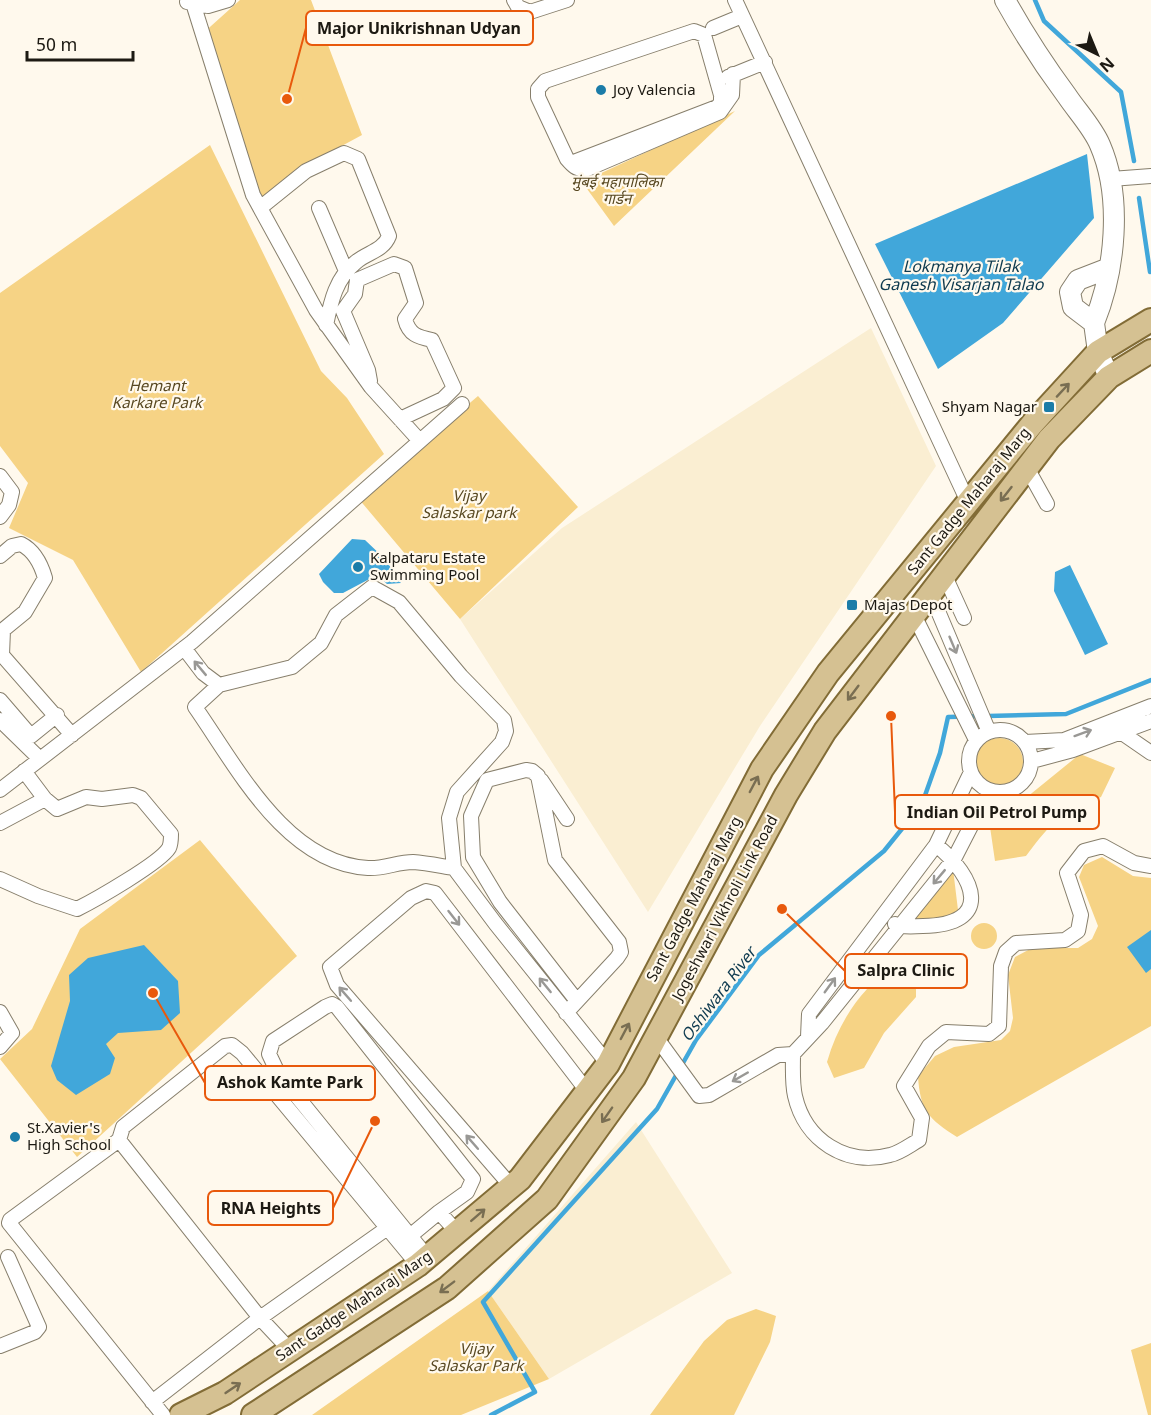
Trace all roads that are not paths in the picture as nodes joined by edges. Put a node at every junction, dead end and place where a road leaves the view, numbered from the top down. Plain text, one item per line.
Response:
1 (228, 0) edge
2 (514, 0) edge
3 (567, 0) edge
4 (735, 0) edge
5 (1005, 0) edge
6 (189, 2) edge
7 (742, 16) junction
8 (713, 28) dead end
9 (765, 62) junction
10 (571, 163) junction
11 (1151, 176) edge
12 (1111, 179) junction
13 (260, 208) junction
14 (319, 208) dead end
15 (1109, 268) junction
16 (346, 272) junction
17 (1151, 320) edge
18 (1094, 323) junction
19 (326, 325) junction
20 (1151, 351) edge
21 (1098, 352) junction
22 (1109, 377) junction
23 (371, 387) junction
24 (462, 404) dead end
25 (400, 419) junction
26 (419, 440) junction
27 (1027, 468) junction
28 (0, 476) edge
29 (969, 502) junction
30 (1047, 504) dead end
31 (0, 517) edge
32 (0, 556) edge
33 (937, 583) junction
34 (913, 614) junction
35 (964, 618) dead end
36 (184, 648) junction
37 (219, 685) junction
38 (0, 700) edge
39 (1151, 706) edge
40 (57, 715) junction
41 (0, 720) edge
42 (1151, 721) edge
43 (987, 727) junction
44 (1119, 727) junction
45 (72, 735) junction
46 (973, 735) junction
47 (1025, 742) junction
48 (1151, 753) edge
49 (40, 759) junction
50 (1032, 761) junction
51 (24, 771) junction
52 (971, 772) junction
53 (538, 776) junction
54 (0, 790) edge
55 (989, 791) junction
56 (45, 799) junction
57 (567, 819) dead end
58 (0, 823) edge
59 (936, 845) junction
60 (954, 859) junction
61 (1151, 866) edge
62 (454, 867) junction
63 (0, 879) edge
64 (882, 915) junction
65 (898, 926) junction
66 (577, 1001) junction
67 (0, 1012) edge
68 (566, 1012) junction
69 (656, 1037) junction
70 (808, 1037) junction
71 (0, 1047) edge
72 (793, 1054) junction
73 (608, 1064) junction
74 (586, 1091) junction
75 (804, 1117) junction
76 (823, 1128) dead end
77 (119, 1140) junction
78 (511, 1186) junction
79 (440, 1212) junction
80 (386, 1229) junction
81 (457, 1232) junction
82 (410, 1236) junction
83 (8, 1257) dead end
84 (423, 1261) junction
85 (260, 1318) junction
86 (0, 1346) edge
87 (290, 1350) junction
88 (152, 1402) junction
89 (163, 1415) edge
90 (181, 1415) edge
91 (253, 1415) edge

1 - 6 street
2 - 3 street
4 - 7 street
5 - 12 main road
6 - 13 street
7 - 8 street
7 - 9 street
9 - 10 street
9 - 29 street
10 - 10 street
11 - 12 street
12 - 15 main road
13 - 16 street
13 - 19 street
14 - 16 street
15 - 18 main road
15 - 18 main road
16 - 19 street
17 - 21 main road, Sant Gadge Maharaj Marg
18 - 21 main road
19 - 23 street
20 - 22 main road, Jogeshwari Vikhroli Link Road
21 - 22 main road
29 -> 21 main road, Sant Gadge Maharaj Marg
22 - 27 main road, Jogeshwari Vikhroli Link Road
23 - 25 street
23 - 25 street
24 - 26 street
25 - 26 street
26 - 36 street
27 - 30 street
27 -> 33 main road, Jogeshwari Vikhroli Link Road
28 - 31 street
73 -> 29 main road, Sant Gadge Maharaj Marg
32 - 40 street
33 - 34 main road, Jogeshwari Vikhroli Link Road
33 - 35 street
33 -> 43 street
34 - 46 street
34 -> 69 main road, Jogeshwari Vikhroli Link Road
37 -> 36 street
36 - 45 street
37 - 62 street
37 - 62 street
38 - 40 street
39 - 44 street
40 - 45 street
41 - 49 street
42 - 44 street
43 - 46 street
43 - 47 street
47 -> 44 street
44 - 48 street
44 - 50 street
45 - 49 street
46 - 52 street
47 - 50 street
49 - 51 street
50 - 55 street
51 - 54 street
51 - 56 street
52 - 55 street
52 - 59 street
53 - 57 street
53 - 66 street
53 - 66 street
55 - 60 street
56 - 58 street
56 - 63 street
59 - 60 street
59 - 64 street
60 -> 65 street
60 - 65 street
61 - 75 street
68 -> 62 street
64 - 65 street
70 -> 64 street
65 - 70 street
66 - 68 street
67 - 71 street
68 - 73 street
72 -> 69 street
69 -> 91 main road, Jogeshwari Vikhroli Link Road
70 - 72 street
72 - 75 street
73 - 74 main road, Sant Gadge Maharaj Marg
74 - 78 main road, Sant Gadge Maharaj Marg
78 -> 74 street
75 - 76 street
77 - 80 street
77 - 85 street
77 - 88 street
81 -> 78 main road, Sant Gadge Maharaj Marg
79 - 81 street
79 - 82 street
79 - 82 street
80 - 84 street
80 - 85 street
81 - 84 main road, Sant Gadge Maharaj Marg
82 - 84 street
83 - 86 street
84 - 87 main road, Sant Gadge Maharaj Marg
85 - 87 street
85 - 88 street
90 -> 87 main road, Sant Gadge Maharaj Marg
88 - 89 street

